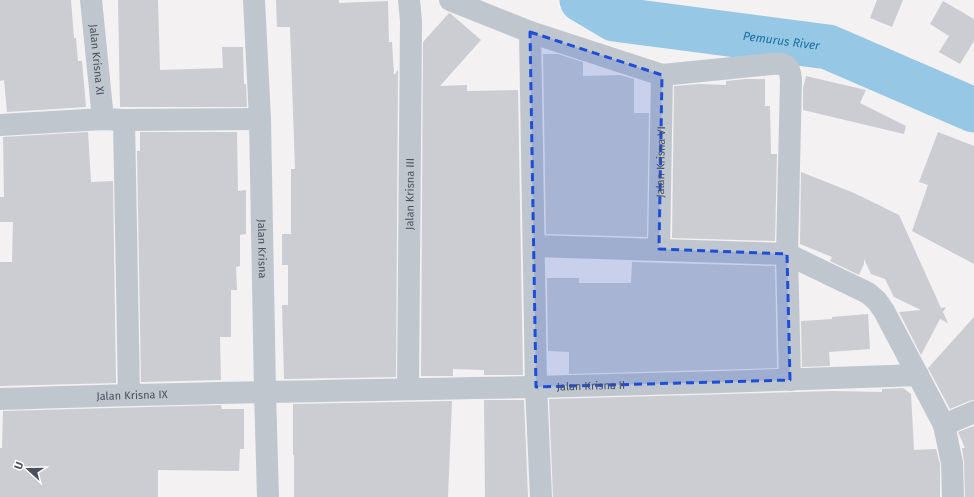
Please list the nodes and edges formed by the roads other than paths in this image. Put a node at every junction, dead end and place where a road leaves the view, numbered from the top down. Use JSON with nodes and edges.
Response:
{"nodes":[{"id":1,"x":91,"y":0,"type":"edge"},
{"id":2,"x":254,"y":0,"type":"edge"},
{"id":3,"x":409,"y":0,"type":"edge"},
{"id":4,"x":450,"y":0,"type":"edge"},
{"id":5,"x":530,"y":32,"type":"junction"},
{"id":6,"x":662,"y":75,"type":"junction"},
{"id":7,"x":103,"y":119,"type":"junction"},
{"id":8,"x":260,"y":119,"type":"junction"},
{"id":9,"x":124,"y":120,"type":"junction"},
{"id":10,"x":0,"y":125,"type":"edge"},
{"id":11,"x":534,"y":246,"type":"junction"},
{"id":12,"x":659,"y":249,"type":"junction"},
{"id":13,"x":787,"y":254,"type":"junction"},
{"id":14,"x":918,"y":374,"type":"junction"},
{"id":15,"x":790,"y":380,"type":"junction"},
{"id":16,"x":536,"y":387,"type":"junction"},
{"id":17,"x":408,"y":389,"type":"junction"},
{"id":18,"x":264,"y":392,"type":"junction"},
{"id":19,"x":129,"y":395,"type":"junction"},
{"id":20,"x":0,"y":399,"type":"edge"},
{"id":21,"x":974,"y":412,"type":"edge"},
{"id":22,"x":944,"y":425,"type":"junction"},
{"id":23,"x":268,"y":497,"type":"edge"},
{"id":24,"x":541,"y":497,"type":"edge"},
{"id":25,"x":953,"y":497,"type":"edge"}],
"edges":[{"from":1,"to":7,"type":"street","name":"Jalan Krisna XI"},
{"from":2,"to":8,"type":"street","name":"Jalan Krisna"},
{"from":3,"to":17,"type":"street","name":"Jalan Krisna III"},
{"from":4,"to":5,"type":"street"},
{"from":5,"to":6,"type":"street"},
{"from":5,"to":11,"type":"street"},
{"from":6,"to":12,"type":"street","name":"Jalan Krisna VI"},
{"from":6,"to":13,"type":"street"},
{"from":7,"to":9,"type":"street"},
{"from":7,"to":10,"type":"street"},
{"from":8,"to":9,"type":"street"},
{"from":8,"to":18,"type":"street","name":"Jalan Krisna"},
{"from":9,"to":19,"type":"street"},
{"from":11,"to":12,"type":"street"},
{"from":11,"to":16,"type":"street"},
{"from":12,"to":13,"type":"street"},
{"from":13,"to":14,"type":"street"},
{"from":13,"to":15,"type":"street"},
{"from":14,"to":15,"type":"street","name":"Jalan Krisna II"},
{"from":14,"to":22,"type":"street"},
{"from":15,"to":16,"type":"street","name":"Jalan Krisna II"},
{"from":16,"to":17,"type":"street","name":"Jalan Krisna II"},
{"from":16,"to":24,"type":"street"},
{"from":17,"to":18,"type":"street","name":"Jalan Krisna II"},
{"from":18,"to":19,"type":"street","name":"Jalan Krisna IX"},
{"from":18,"to":23,"type":"street","name":"Jalan Krisna"},
{"from":19,"to":20,"type":"street","name":"Jalan Krisna IX"},
{"from":21,"to":22,"type":"street"},
{"from":22,"to":25,"type":"street"}]}
